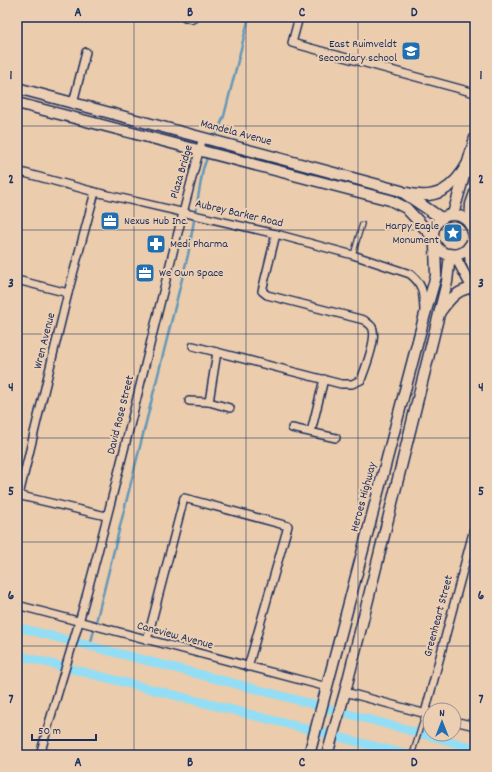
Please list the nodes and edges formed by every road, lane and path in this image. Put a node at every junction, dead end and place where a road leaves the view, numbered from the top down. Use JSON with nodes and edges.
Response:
{"nodes":[{"id":1,"x":299,"y":17,"type":"edge"},
{"id":2,"x":86,"y":52,"type":"dead end"},
{"id":3,"x":17,"y":88,"type":"edge"},
{"id":4,"x":475,"y":93,"type":"edge"},
{"id":5,"x":17,"y":103,"type":"edge"},
{"id":6,"x":73,"y":103,"type":"junction"},
{"id":7,"x":204,"y":137,"type":"junction"},
{"id":8,"x":475,"y":138,"type":"edge"},
{"id":9,"x":200,"y":151,"type":"junction"},
{"id":10,"x":468,"y":163,"type":"junction"},
{"id":11,"x":17,"y":171,"type":"edge"},
{"id":12,"x":401,"y":191,"type":"junction"},
{"id":13,"x":95,"y":192,"type":"junction"},
{"id":14,"x":475,"y":193,"type":"edge"},
{"id":15,"x":182,"y":213,"type":"junction"},
{"id":16,"x":453,"y":214,"type":"junction"},
{"id":17,"x":441,"y":218,"type":"junction"},
{"id":18,"x":362,"y":224,"type":"dead end"},
{"id":19,"x":470,"y":225,"type":"junction"},
{"id":20,"x":276,"y":234,"type":"junction"},
{"id":21,"x":434,"y":240,"type":"junction"},
{"id":22,"x":469,"y":246,"type":"junction"},
{"id":23,"x":452,"y":254,"type":"junction"},
{"id":24,"x":353,"y":255,"type":"junction"},
{"id":25,"x":475,"y":272,"type":"edge"},
{"id":26,"x":17,"y":280,"type":"edge"},
{"id":27,"x":474,"y":288,"type":"edge"},
{"id":28,"x":68,"y":293,"type":"junction"},
{"id":29,"x":425,"y":314,"type":"junction"},
{"id":30,"x":439,"y":314,"type":"junction"},
{"id":31,"x":193,"y":346,"type":"dead end"},
{"id":32,"x":217,"y":352,"type":"junction"},
{"id":33,"x":324,"y":379,"type":"junction"},
{"id":34,"x":189,"y":401,"type":"dead end"},
{"id":35,"x":209,"y":402,"type":"junction"},
{"id":36,"x":230,"y":408,"type":"dead end"},
{"id":37,"x":292,"y":428,"type":"dead end"},
{"id":38,"x":311,"y":432,"type":"junction"},
{"id":39,"x":336,"y":438,"type":"dead end"},
{"id":40,"x":18,"y":495,"type":"edge"},
{"id":41,"x":106,"y":516,"type":"junction"},
{"id":42,"x":475,"y":525,"type":"edge"},
{"id":43,"x":17,"y":605,"type":"edge"},
{"id":44,"x":78,"y":623,"type":"junction"},
{"id":45,"x":147,"y":640,"type":"junction"},
{"id":46,"x":248,"y":667,"type":"junction"},
{"id":47,"x":326,"y":692,"type":"junction"},
{"id":48,"x":345,"y":692,"type":"junction"},
{"id":49,"x":431,"y":702,"type":"edge"},
{"id":50,"x":422,"y":712,"type":"edge"},
{"id":51,"x":462,"y":723,"type":"edge"},
{"id":52,"x":422,"y":724,"type":"edge"},
{"id":53,"x":475,"y":726,"type":"edge"},
{"id":54,"x":310,"y":752,"type":"edge"},
{"id":55,"x":328,"y":754,"type":"edge"},
{"id":56,"x":40,"y":755,"type":"edge"},
{"id":57,"x":412,"y":755,"type":"edge"}],
"edges":[{"from":1,"to":4,"type":"street"},
{"from":2,"to":6,"type":"street"},
{"from":3,"to":6,"type":"main road","name":"Mandela Avenue"},
{"from":5,"to":9,"type":"main road"},
{"from":6,"to":7,"type":"main road","name":"Mandela Avenue"},
{"from":7,"to":9,"type":"street","name":"Plaza Bridge"},
{"from":7,"to":12,"type":"main road","name":"Mandela Avenue"},
{"from":8,"to":10,"type":"main road"},
{"from":9,"to":15,"type":"street","name":"Plaza Bridge"},
{"from":9,"to":21,"type":"main road"},
{"from":10,"to":12,"type":"main road"},
{"from":10,"to":16,"type":"main road"},
{"from":11,"to":13,"type":"street","name":"Aubrey Barker Road"},
{"from":12,"to":17,"type":"main road","name":"Mandela Avenue"},
{"from":13,"to":15,"type":"street","name":"Aubrey Barker Road"},
{"from":13,"to":28,"type":"street","name":"Wren Avenue"},
{"from":14,"to":19,"type":"main road"},
{"from":15,"to":20,"type":"street","name":"Aubrey Barker Road"},
{"from":15,"to":41,"type":"street","name":"David Rose Street"},
{"from":16,"to":17,"type":"main road"},
{"from":16,"to":19,"type":"main road"},
{"from":17,"to":21,"type":"main road"},
{"from":18,"to":24,"type":"lane"},
{"from":19,"to":22,"type":"main road"},
{"from":20,"to":24,"type":"street","name":"Aubrey Barker Road"},
{"from":20,"to":33,"type":"street"},
{"from":21,"to":23,"type":"main road"},
{"from":21,"to":29,"type":"main road","name":"Heroes Highway"},
{"from":22,"to":23,"type":"main road"},
{"from":22,"to":25,"type":"street"},
{"from":23,"to":27,"type":"street"},
{"from":23,"to":30,"type":"main road"},
{"from":24,"to":29,"type":"street","name":"Aubrey Barker Road"},
{"from":26,"to":28,"type":"street"},
{"from":27,"to":30,"type":"street"},
{"from":28,"to":40,"type":"street","name":"Wren Avenue"},
{"from":29,"to":47,"type":"main road","name":"Heroes Highway"},
{"from":30,"to":48,"type":"main road"},
{"from":31,"to":32,"type":"street"},
{"from":32,"to":33,"type":"street"},
{"from":32,"to":35,"type":"street"},
{"from":33,"to":38,"type":"street"},
{"from":34,"to":35,"type":"street"},
{"from":35,"to":36,"type":"street"},
{"from":37,"to":38,"type":"street"},
{"from":38,"to":39,"type":"street"},
{"from":40,"to":41,"type":"street"},
{"from":41,"to":44,"type":"street","name":"David Rose Street"},
{"from":42,"to":49,"type":"street","name":"Greenheart Street"},
{"from":43,"to":44,"type":"street","name":"Caneview Avenue"},
{"from":44,"to":45,"type":"street","name":"Caneview Avenue"},
{"from":44,"to":56,"type":"street","name":"David Rose Street"},
{"from":45,"to":46,"type":"street","name":"Caneview Avenue"},
{"from":45,"to":46,"type":"street"},
{"from":46,"to":47,"type":"street","name":"Caneview Avenue"},
{"from":47,"to":54,"type":"main road","name":"Heroes Highway"},
{"from":48,"to":50,"type":"street"},
{"from":48,"to":55,"type":"main road"},
{"from":51,"to":53,"type":"street"},
{"from":52,"to":57,"type":"lane"}]}
